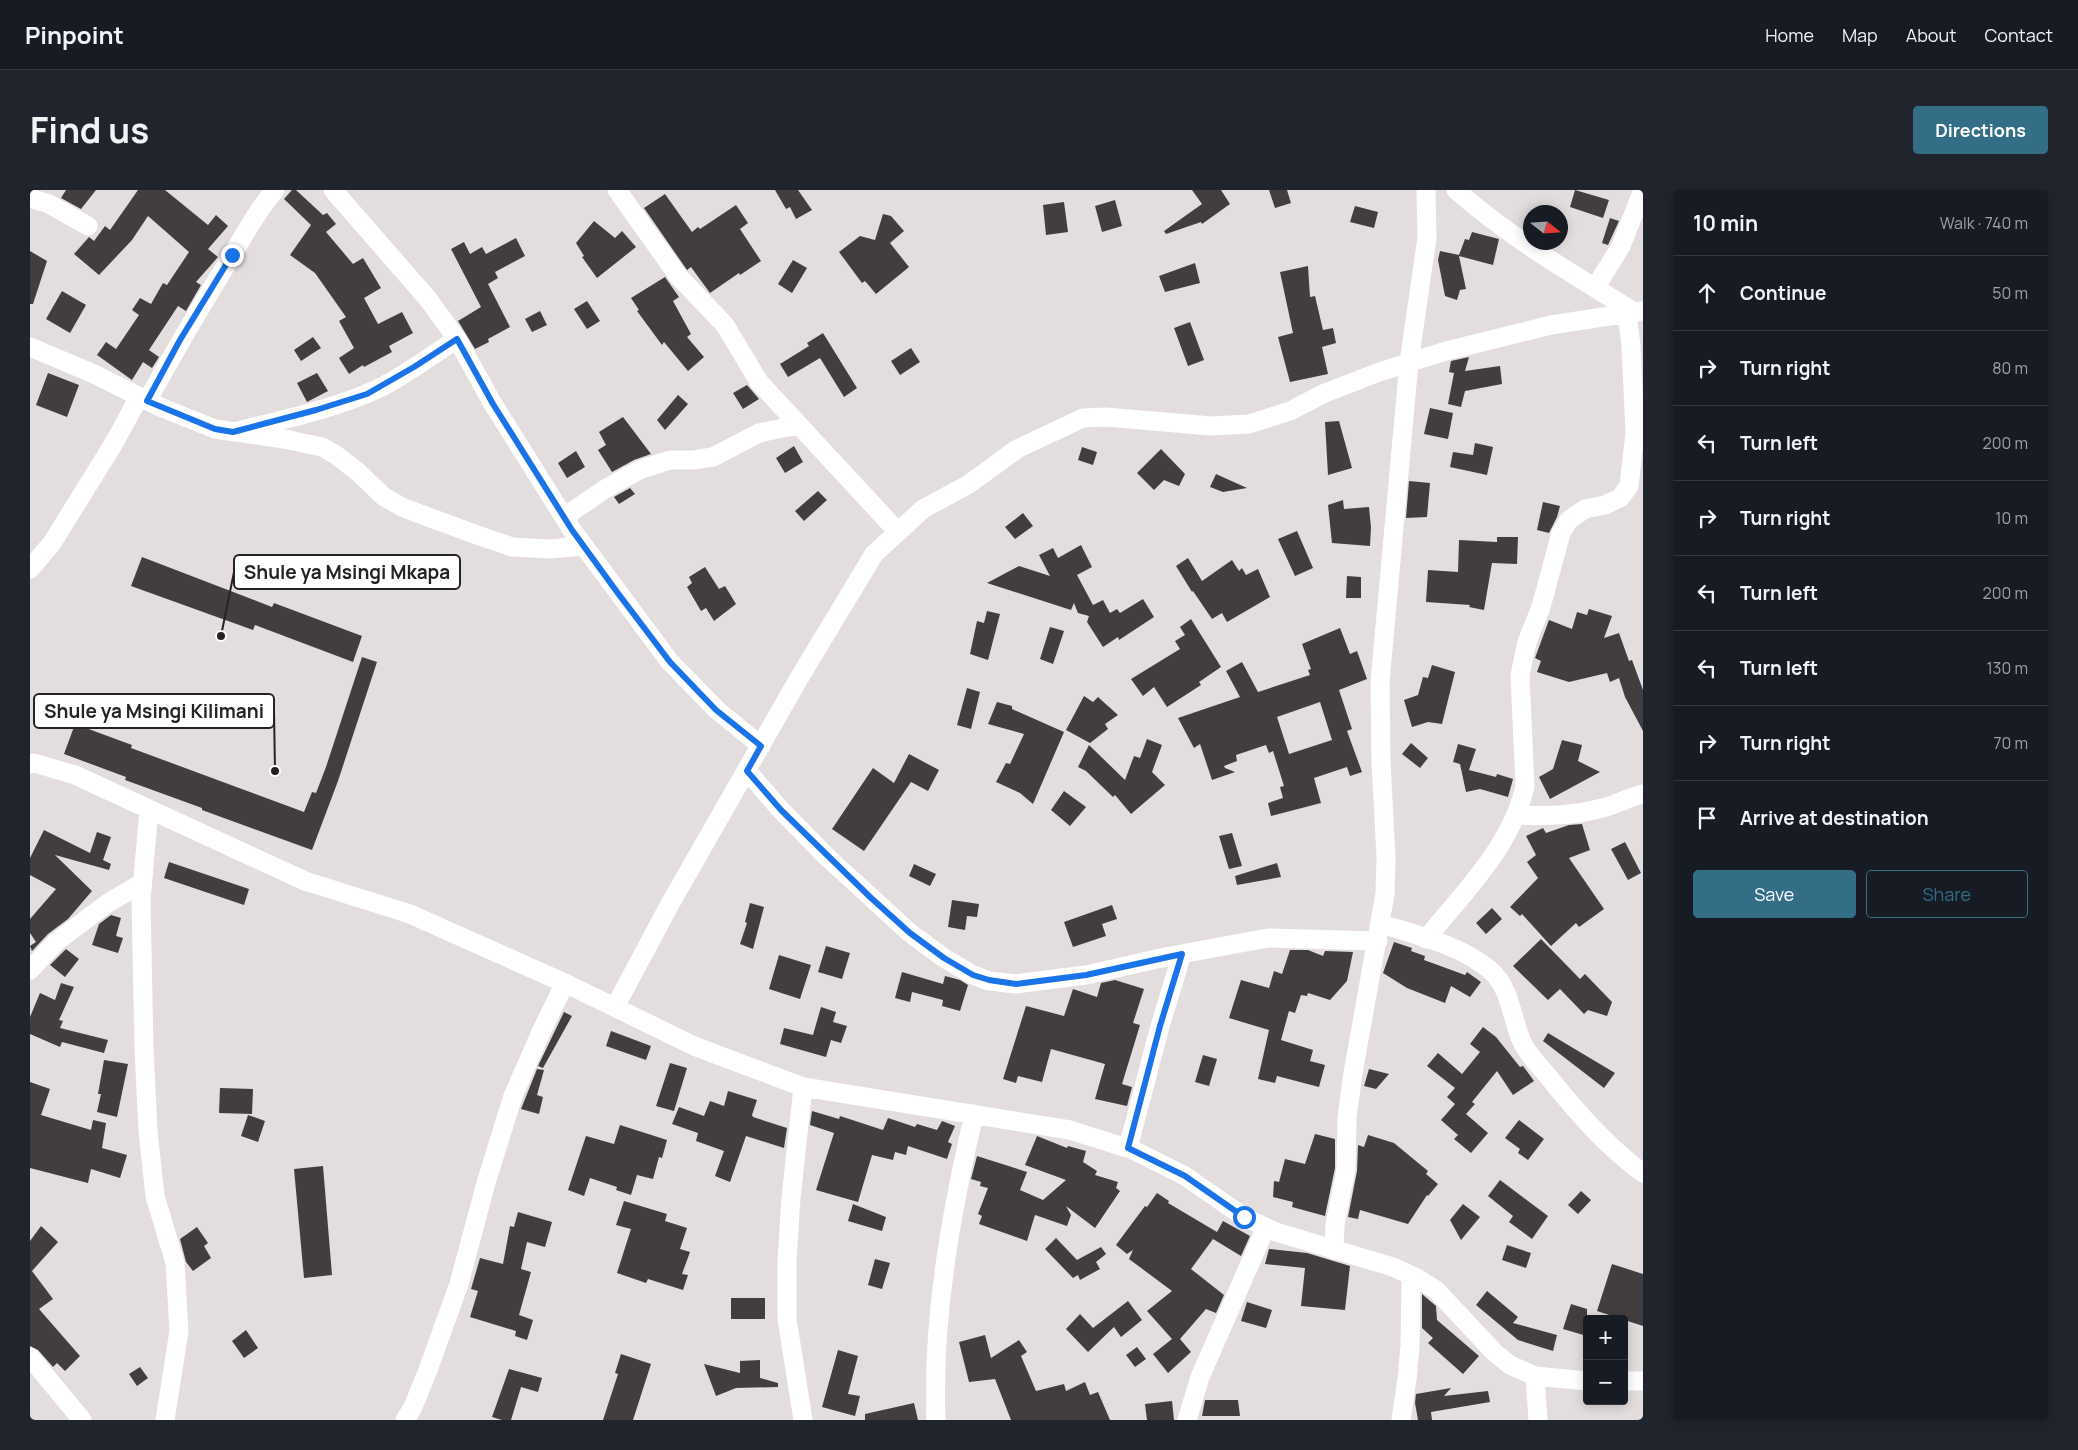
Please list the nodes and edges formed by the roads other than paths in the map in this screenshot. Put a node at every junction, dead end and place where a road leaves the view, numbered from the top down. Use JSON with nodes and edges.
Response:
{"nodes":[{"id":1,"x":275,"y":190,"type":"edge"},
{"id":2,"x":333,"y":190,"type":"edge"},
{"id":3,"x":617,"y":190,"type":"edge"},
{"id":4,"x":1426,"y":190,"type":"edge"},
{"id":5,"x":1643,"y":190,"type":"edge"},
{"id":6,"x":1458,"y":191,"type":"edge"},
{"id":7,"x":30,"y":198,"type":"edge"},
{"id":8,"x":88,"y":226,"type":"dead end"},
{"id":9,"x":1595,"y":288,"type":"junction"},
{"id":10,"x":1635,"y":312,"type":"edge"},
{"id":11,"x":457,"y":339,"type":"junction"},
{"id":12,"x":30,"y":347,"type":"edge"},
{"id":13,"x":1409,"y":362,"type":"junction"},
{"id":14,"x":143,"y":399,"type":"junction"},
{"id":15,"x":797,"y":425,"type":"junction"},
{"id":16,"x":233,"y":432,"type":"junction"},
{"id":17,"x":564,"y":517,"type":"junction"},
{"id":18,"x":898,"y":532,"type":"junction"},
{"id":19,"x":584,"y":546,"type":"junction"},
{"id":20,"x":30,"y":569,"type":"edge"},
{"id":21,"x":761,"y":746,"type":"junction"},
{"id":22,"x":30,"y":764,"type":"edge"},
{"id":23,"x":747,"y":771,"type":"junction"},
{"id":24,"x":1643,"y":794,"type":"edge"},
{"id":25,"x":149,"y":809,"type":"junction"},
{"id":26,"x":1516,"y":815,"type":"junction"},
{"id":27,"x":142,"y":883,"type":"junction"},
{"id":28,"x":1379,"y":933,"type":"junction"},
{"id":29,"x":1426,"y":939,"type":"junction"},
{"id":30,"x":1182,"y":954,"type":"junction"},
{"id":31,"x":30,"y":970,"type":"edge"},
{"id":32,"x":565,"y":983,"type":"junction"},
{"id":33,"x":615,"y":1007,"type":"junction"},
{"id":34,"x":803,"y":1087,"type":"junction"},
{"id":35,"x":974,"y":1114,"type":"junction"},
{"id":36,"x":1128,"y":1148,"type":"junction"},
{"id":37,"x":1643,"y":1173,"type":"edge"},
{"id":38,"x":1266,"y":1227,"type":"junction"},
{"id":39,"x":1334,"y":1250,"type":"junction"},
{"id":40,"x":1410,"y":1275,"type":"junction"},
{"id":41,"x":30,"y":1357,"type":"edge"},
{"id":42,"x":1535,"y":1376,"type":"junction"},
{"id":43,"x":1583,"y":1381,"type":"edge"},
{"id":44,"x":1628,"y":1381,"type":"edge"},
{"id":45,"x":1643,"y":1381,"type":"edge"},
{"id":46,"x":82,"y":1420,"type":"edge"},
{"id":47,"x":165,"y":1420,"type":"edge"},
{"id":48,"x":405,"y":1420,"type":"edge"},
{"id":49,"x":803,"y":1420,"type":"edge"},
{"id":50,"x":936,"y":1420,"type":"edge"},
{"id":51,"x":1187,"y":1420,"type":"edge"},
{"id":52,"x":1401,"y":1420,"type":"edge"},
{"id":53,"x":1538,"y":1420,"type":"edge"}],
"edges":[{"from":1,"to":14,"type":"street"},
{"from":2,"to":11,"type":"street"},
{"from":3,"to":15,"type":"street"},
{"from":4,"to":13,"type":"street"},
{"from":5,"to":9,"type":"street"},
{"from":6,"to":9,"type":"street"},
{"from":7,"to":8,"type":"street"},
{"from":9,"to":10,"type":"street"},
{"from":10,"to":13,"type":"street"},
{"from":10,"to":26,"type":"street"},
{"from":11,"to":16,"type":"street"},
{"from":11,"to":17,"type":"street"},
{"from":12,"to":14,"type":"street"},
{"from":13,"to":18,"type":"street"},
{"from":13,"to":28,"type":"street"},
{"from":14,"to":16,"type":"street"},
{"from":14,"to":20,"type":"street"},
{"from":15,"to":17,"type":"street"},
{"from":15,"to":18,"type":"street"},
{"from":16,"to":19,"type":"street"},
{"from":17,"to":19,"type":"street"},
{"from":18,"to":21,"type":"street"},
{"from":19,"to":21,"type":"street"},
{"from":21,"to":23,"type":"street"},
{"from":22,"to":25,"type":"street"},
{"from":23,"to":30,"type":"street"},
{"from":23,"to":33,"type":"street"},
{"from":24,"to":26,"type":"street"},
{"from":25,"to":27,"type":"street"},
{"from":25,"to":32,"type":"street"},
{"from":26,"to":29,"type":"street"},
{"from":27,"to":31,"type":"street"},
{"from":27,"to":47,"type":"street"},
{"from":28,"to":29,"type":"street"},
{"from":28,"to":30,"type":"street"},
{"from":28,"to":39,"type":"street"},
{"from":29,"to":37,"type":"street"},
{"from":30,"to":36,"type":"street"},
{"from":32,"to":33,"type":"street"},
{"from":32,"to":48,"type":"street"},
{"from":33,"to":34,"type":"street"},
{"from":34,"to":35,"type":"street"},
{"from":34,"to":49,"type":"street"},
{"from":35,"to":36,"type":"street"},
{"from":35,"to":50,"type":"street"},
{"from":36,"to":38,"type":"street"},
{"from":38,"to":39,"type":"street"},
{"from":38,"to":51,"type":"street"},
{"from":39,"to":40,"type":"street"},
{"from":40,"to":42,"type":"street"},
{"from":40,"to":52,"type":"street"},
{"from":41,"to":46,"type":"street"},
{"from":42,"to":43,"type":"street"},
{"from":42,"to":53,"type":"street"},
{"from":44,"to":45,"type":"street"}]}
